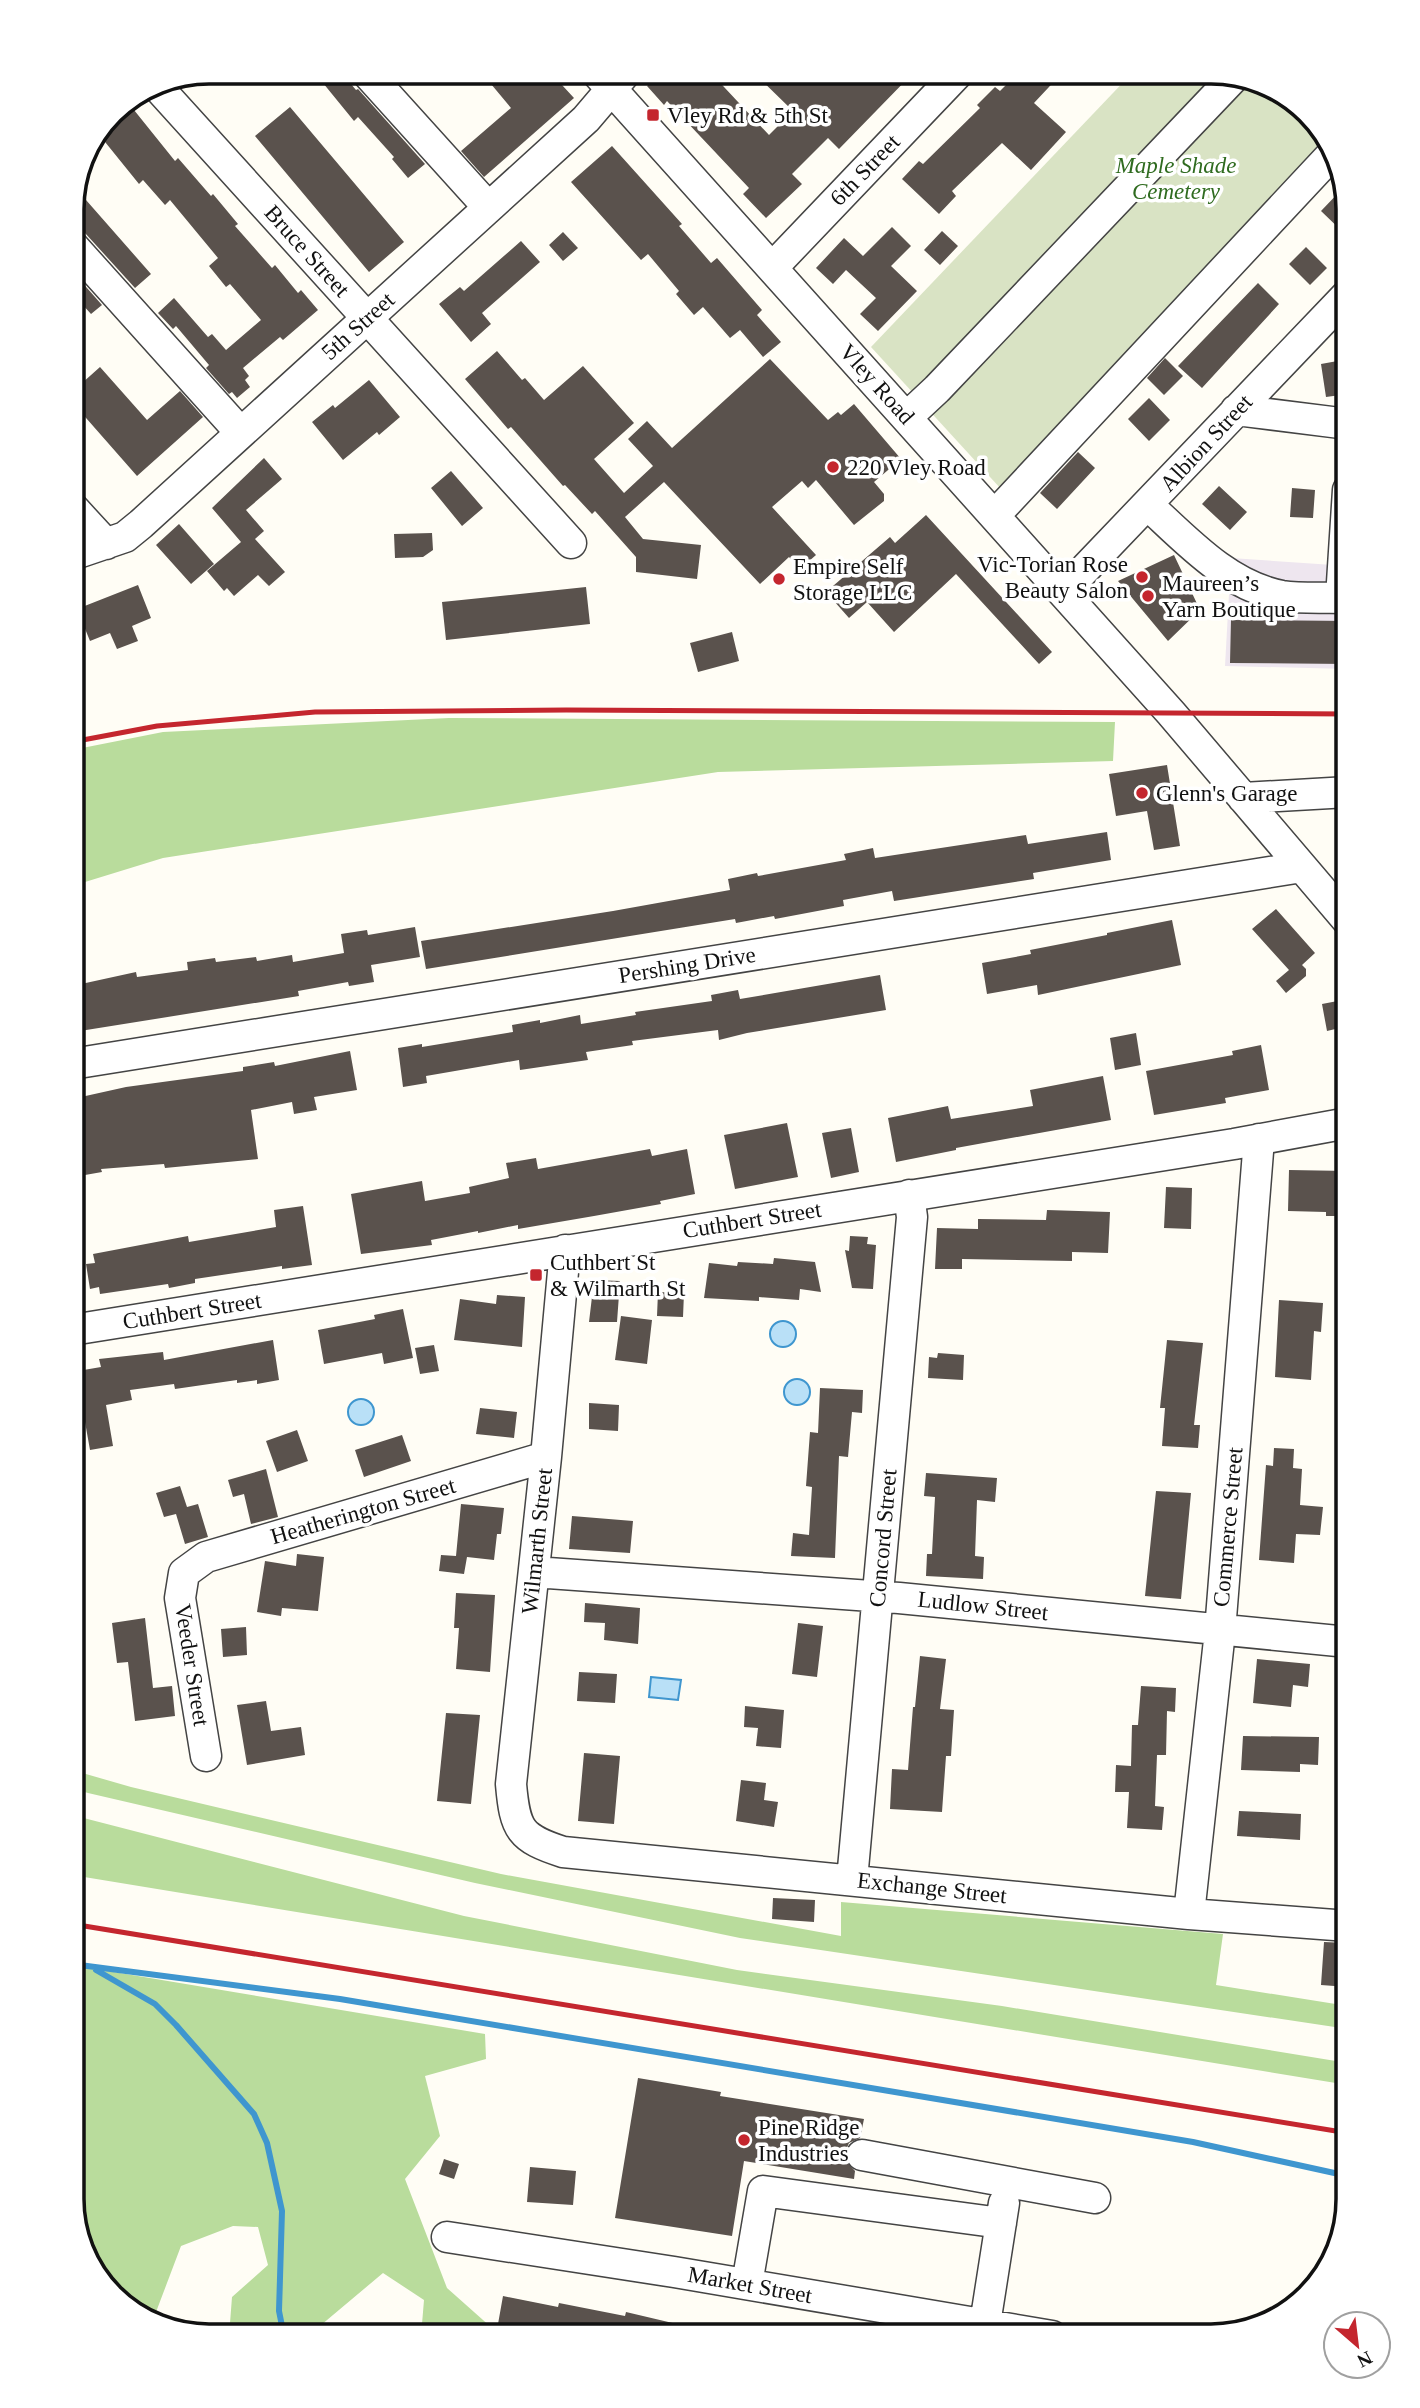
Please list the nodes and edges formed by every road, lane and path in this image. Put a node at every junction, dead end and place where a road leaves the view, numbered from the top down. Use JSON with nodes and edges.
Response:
{"nodes":[{"id":1,"x":377,"y":84,"type":"edge"},
{"id":2,"x":607,"y":84,"type":"edge"},
{"id":3,"x":617,"y":84,"type":"edge"},
{"id":4,"x":948,"y":84,"type":"edge"},
{"id":5,"x":1226,"y":85,"type":"edge"},
{"id":6,"x":163,"y":93,"type":"edge"},
{"id":7,"x":1326,"y":161,"type":"edge"},
{"id":8,"x":488,"y":207,"type":"junction"},
{"id":9,"x":84,"y":258,"type":"edge"},
{"id":10,"x":772,"y":268,"type":"junction"},
{"id":11,"x":1336,"y":307,"type":"edge"},
{"id":12,"x":367,"y":318,"type":"junction"},
{"id":13,"x":1236,"y":410,"type":"junction"},
{"id":14,"x":907,"y":417,"type":"junction"},
{"id":15,"x":1336,"y":422,"type":"edge"},
{"id":16,"x":240,"y":432,"type":"junction"},
{"id":17,"x":1148,"y":505,"type":"junction"},
{"id":18,"x":995,"y":514,"type":"junction"},
{"id":19,"x":84,"y":520,"type":"edge"},
{"id":20,"x":571,"y":543,"type":"dead end"},
{"id":21,"x":106,"y":544,"type":"junction"},
{"id":22,"x":84,"y":551,"type":"edge"},
{"id":23,"x":1063,"y":592,"type":"junction"},
{"id":24,"x":1336,"y":598,"type":"edge"},
{"id":25,"x":1336,"y":793,"type":"edge"},
{"id":26,"x":1242,"y":798,"type":"junction"},
{"id":27,"x":1302,"y":867,"type":"junction"},
{"id":28,"x":1336,"y":907,"type":"edge"},
{"id":29,"x":84,"y":1062,"type":"edge"},
{"id":30,"x":1336,"y":1125,"type":"edge"},
{"id":31,"x":1259,"y":1139,"type":"junction"},
{"id":32,"x":909,"y":1195,"type":"junction"},
{"id":33,"x":565,"y":1250,"type":"junction"},
{"id":34,"x":84,"y":1328,"type":"edge"},
{"id":35,"x":546,"y":1457,"type":"junction"},
{"id":36,"x":534,"y":1572,"type":"junction"},
{"id":37,"x":184,"y":1573,"type":"joint"},
{"id":38,"x":877,"y":1596,"type":"junction"},
{"id":39,"x":1220,"y":1631,"type":"junction"},
{"id":40,"x":1336,"y":1641,"type":"edge"},
{"id":41,"x":206,"y":1756,"type":"dead end"},
{"id":42,"x":521,"y":1830,"type":"joint"},
{"id":43,"x":852,"y":1880,"type":"junction"},
{"id":44,"x":1189,"y":1914,"type":"junction"},
{"id":45,"x":1336,"y":1925,"type":"edge"},
{"id":46,"x":862,"y":2155,"type":"dead end"},
{"id":47,"x":1007,"y":2182,"type":"junction"},
{"id":48,"x":1095,"y":2198,"type":"dead end"},
{"id":49,"x":1001,"y":2223,"type":"junction"},
{"id":50,"x":447,"y":2237,"type":"dead end"},
{"id":51,"x":747,"y":2284,"type":"junction"},
{"id":52,"x":985,"y":2324,"type":"joint"}],
"edges":[{"from":1,"to":8,"type":"street"},
{"from":2,"to":8,"type":"street","name":"5th Street"},
{"from":3,"to":10,"type":"street","name":"Vley Road"},
{"from":4,"to":10,"type":"street","name":"6th Street"},
{"from":5,"to":14,"type":"street"},
{"from":6,"to":12,"type":"street","name":"Bruce Street"},
{"from":7,"to":18,"type":"street"},
{"from":8,"to":12,"type":"street","name":"5th Street"},
{"from":9,"to":16,"type":"street"},
{"from":10,"to":14,"type":"street","name":"Vley Road"},
{"from":11,"to":13,"type":"street","name":"Albion Street"},
{"from":12,"to":16,"type":"street","name":"5th Street"},
{"from":12,"to":20,"type":"street","name":"Bruce Street"},
{"from":13,"to":15,"type":"street"},
{"from":13,"to":17,"type":"street","name":"Albion Street"},
{"from":14,"to":18,"type":"street","name":"Vley Road"},
{"from":16,"to":21,"type":"street","name":"5th Street"},
{"from":17,"to":23,"type":"street","name":"Albion Street"},
{"from":17,"to":24,"type":"street"},
{"from":18,"to":23,"type":"street","name":"Vley Road"},
{"from":19,"to":21,"type":"street"},
{"from":21,"to":22,"type":"street","name":"5th Street"},
{"from":23,"to":26,"type":"street","name":"Vley Road"},
{"from":25,"to":26,"type":"street"},
{"from":26,"to":27,"type":"street","name":"Vley Road"},
{"from":27,"to":28,"type":"street","name":"Vley Road"},
{"from":27,"to":29,"type":"street","name":"Pershing Drive"},
{"from":30,"to":31,"type":"street","name":"Cuthbert Street"},
{"from":31,"to":32,"type":"street","name":"Cuthbert Street"},
{"from":31,"to":39,"type":"street","name":"Commerce Street"},
{"from":32,"to":33,"type":"street","name":"Cuthbert Street"},
{"from":32,"to":38,"type":"street","name":"Concord Street"},
{"from":33,"to":34,"type":"street","name":"Cuthbert Street"},
{"from":33,"to":35,"type":"street","name":"Wilmarth Street"},
{"from":35,"to":36,"type":"street","name":"Wilmarth Street"},
{"from":35,"to":37,"type":"street","name":"Heatherington Street"},
{"from":36,"to":38,"type":"street","name":"Ludlow Street"},
{"from":36,"to":42,"type":"street","name":"Wilmarth Street"},
{"from":37,"to":41,"type":"street","name":"Veeder Street"},
{"from":38,"to":39,"type":"street","name":"Ludlow Street"},
{"from":38,"to":43,"type":"street","name":"Concord Street"},
{"from":39,"to":40,"type":"street","name":"Ludlow Street"},
{"from":39,"to":44,"type":"street","name":"Commerce Street"},
{"from":42,"to":43,"type":"street","name":"Exchange Street"},
{"from":43,"to":44,"type":"street","name":"Exchange Street"},
{"from":44,"to":45,"type":"street","name":"Exchange Street"},
{"from":46,"to":47,"type":"street"},
{"from":47,"to":48,"type":"street"},
{"from":47,"to":49,"type":"street"},
{"from":49,"to":51,"type":"street"},
{"from":49,"to":52,"type":"street"},
{"from":50,"to":51,"type":"street","name":"Market Street"},
{"from":51,"to":52,"type":"street","name":"Market Street"}]}
